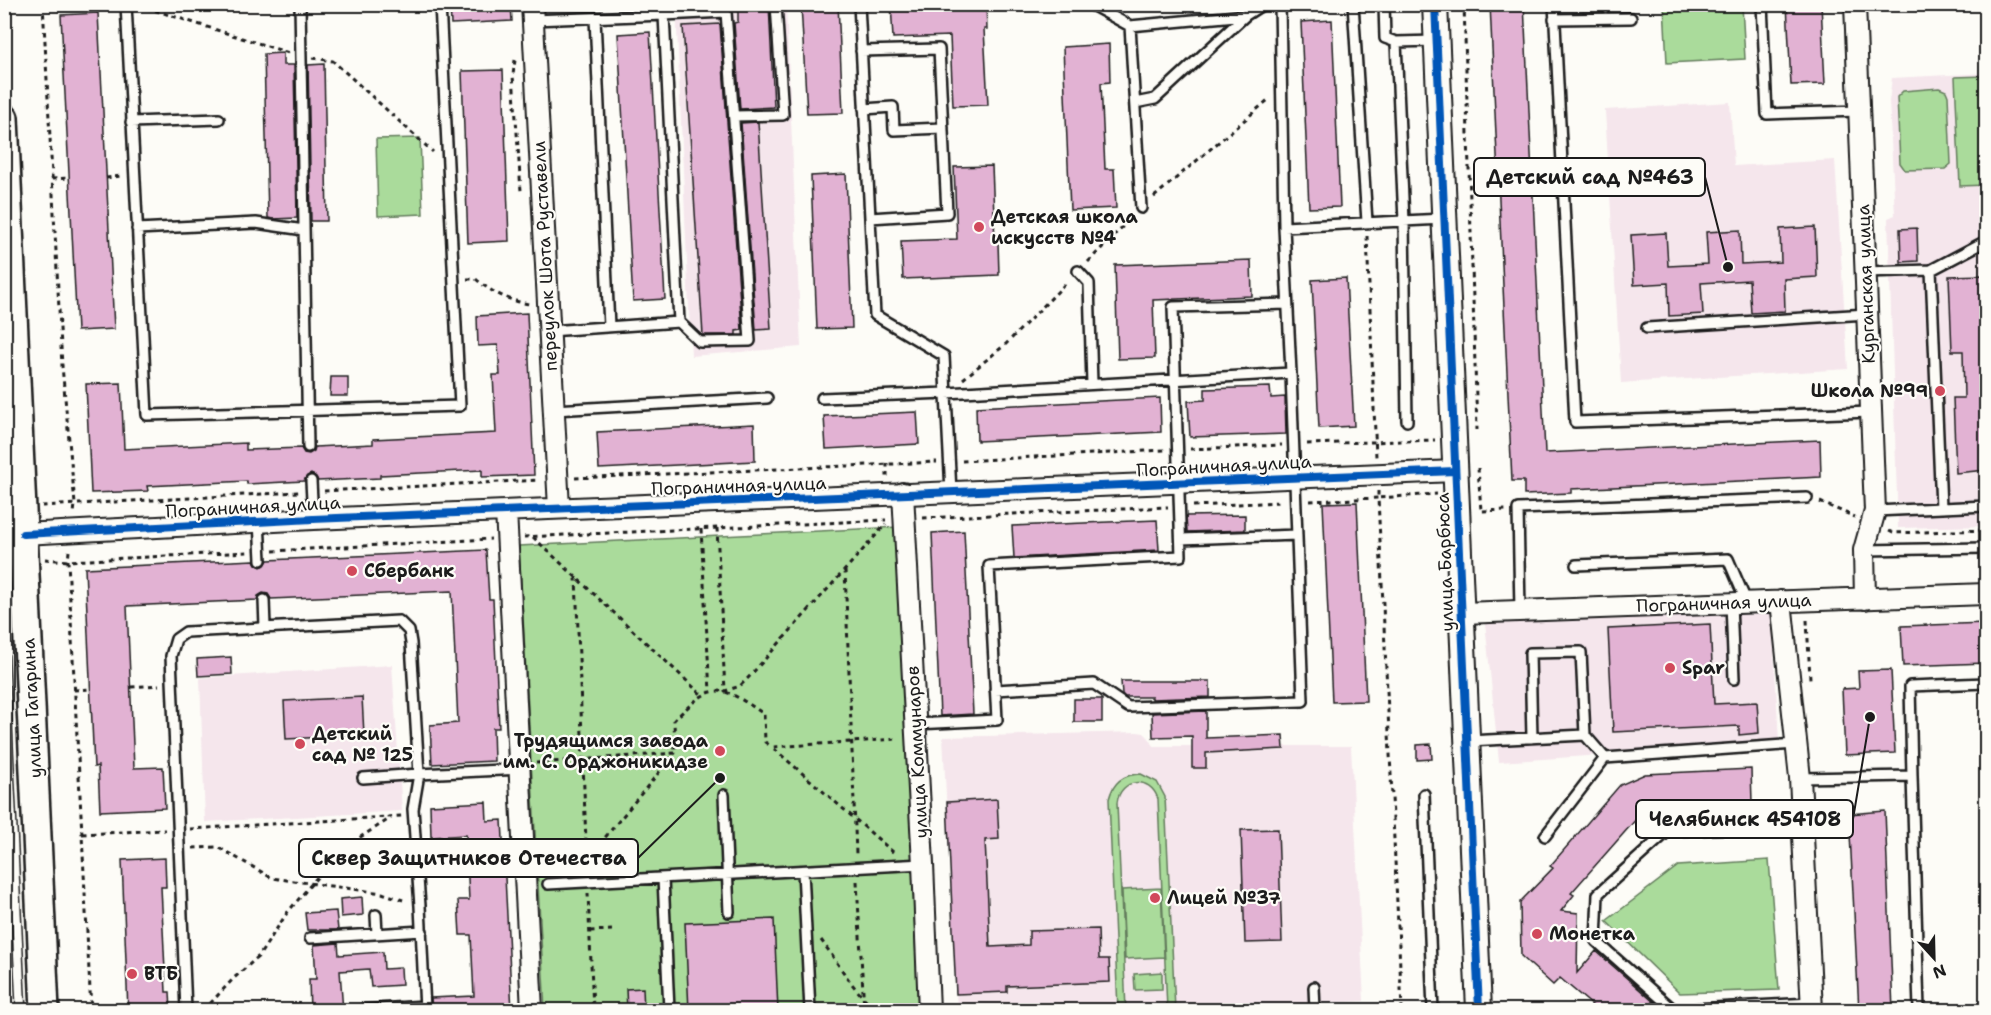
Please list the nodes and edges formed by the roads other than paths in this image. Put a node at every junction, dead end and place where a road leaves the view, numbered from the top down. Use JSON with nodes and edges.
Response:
{"nodes":[{"id":1,"x":300,"y":4,"type":"edge"},
{"id":2,"x":440,"y":4,"type":"edge"},
{"id":3,"x":776,"y":4,"type":"edge"},
{"id":4,"x":859,"y":4,"type":"edge"},
{"id":5,"x":1090,"y":4,"type":"edge"},
{"id":6,"x":1263,"y":4,"type":"edge"},
{"id":7,"x":1280,"y":4,"type":"edge"},
{"id":8,"x":1353,"y":4,"type":"edge"},
{"id":9,"x":1384,"y":4,"type":"edge"},
{"id":10,"x":1435,"y":4,"type":"edge"},
{"id":11,"x":1554,"y":4,"type":"edge"},
{"id":12,"x":1762,"y":4,"type":"edge"},
{"id":13,"x":1855,"y":4,"type":"edge"},
{"id":14,"x":126,"y":5,"type":"edge"},
{"id":15,"x":726,"y":8,"type":"edge"},
{"id":16,"x":532,"y":12,"type":"edge"},
{"id":17,"x":664,"y":15,"type":"junction"},
{"id":18,"x":1246,"y":15,"type":"junction"},
{"id":19,"x":595,"y":18,"type":"junction"},
{"id":20,"x":1631,"y":18,"type":"dead end"},
{"id":21,"x":1554,"y":19,"type":"junction"},
{"id":22,"x":1131,"y":26,"type":"junction"},
{"id":23,"x":1436,"y":41,"type":"junction"},
{"id":24,"x":1396,"y":42,"type":"junction"},
{"id":25,"x":861,"y":51,"type":"junction"},
{"id":26,"x":1135,"y":103,"type":"junction"},
{"id":27,"x":864,"y":109,"type":"junction"},
{"id":28,"x":1859,"y":111,"type":"junction"},
{"id":29,"x":734,"y":116,"type":"junction"},
{"id":30,"x":4,"y":118,"type":"edge"},
{"id":31,"x":219,"y":119,"type":"dead end"},
{"id":32,"x":131,"y":122,"type":"junction"},
{"id":33,"x":943,"y":128,"type":"junction"},
{"id":34,"x":1141,"y":208,"type":"road end"},
{"id":35,"x":870,"y":218,"type":"junction"},
{"id":36,"x":1444,"y":219,"type":"junction"},
{"id":37,"x":1404,"y":221,"type":"junction"},
{"id":38,"x":1367,"y":222,"type":"junction"},
{"id":39,"x":1284,"y":227,"type":"junction"},
{"id":40,"x":137,"y":229,"type":"junction"},
{"id":41,"x":304,"y":230,"type":"junction"},
{"id":42,"x":1986,"y":241,"type":"edge"},
{"id":43,"x":1931,"y":270,"type":"junction"},
{"id":44,"x":1078,"y":271,"type":"road end"},
{"id":45,"x":1865,"y":272,"type":"junction"},
{"id":46,"x":1287,"y":304,"type":"junction"},
{"id":47,"x":1867,"y":314,"type":"junction"},
{"id":48,"x":678,"y":322,"type":"junction"},
{"id":49,"x":609,"y":327,"type":"junction"},
{"id":50,"x":1647,"y":328,"type":"dead end"},
{"id":51,"x":549,"y":331,"type":"junction"},
{"id":52,"x":1291,"y":373,"type":"junction"},
{"id":53,"x":1174,"y":380,"type":"junction"},
{"id":54,"x":1092,"y":384,"type":"junction"},
{"id":55,"x":945,"y":393,"type":"junction"},
{"id":56,"x":767,"y":398,"type":"dead end"},
{"id":57,"x":822,"y":398,"type":"dead end"},
{"id":58,"x":554,"y":410,"type":"junction"},
{"id":59,"x":307,"y":412,"type":"junction"},
{"id":60,"x":1871,"y":412,"type":"junction"},
{"id":61,"x":1407,"y":421,"type":"dead end"},
{"id":62,"x":308,"y":447,"type":"dead end"},
{"id":63,"x":1295,"y":477,"type":"junction"},
{"id":64,"x":311,"y":481,"type":"dead end"},
{"id":65,"x":1456,"y":482,"type":"junction"},
{"id":66,"x":1180,"y":483,"type":"junction"},
{"id":67,"x":951,"y":492,"type":"junction"},
{"id":68,"x":903,"y":494,"type":"junction"},
{"id":69,"x":1807,"y":498,"type":"dead end"},
{"id":70,"x":1986,"y":506,"type":"edge"},
{"id":71,"x":559,"y":508,"type":"junction"},
{"id":72,"x":1941,"y":508,"type":"junction"},
{"id":73,"x":506,"y":511,"type":"junction"},
{"id":74,"x":1875,"y":511,"type":"junction"},
{"id":75,"x":313,"y":519,"type":"junction"},
{"id":76,"x":259,"y":522,"type":"junction"},
{"id":77,"x":19,"y":534,"type":"edge"},
{"id":78,"x":1297,"y":535,"type":"junction"},
{"id":79,"x":1181,"y":539,"type":"junction"},
{"id":80,"x":1986,"y":548,"type":"edge"},
{"id":81,"x":1864,"y":550,"type":"junction"},
{"id":82,"x":261,"y":556,"type":"road end"},
{"id":83,"x":1576,"y":564,"type":"dead end"},
{"id":84,"x":1986,"y":594,"type":"edge"},
{"id":85,"x":1865,"y":599,"type":"junction"},
{"id":86,"x":264,"y":600,"type":"dead end"},
{"id":87,"x":1781,"y":601,"type":"junction"},
{"id":88,"x":1739,"y":603,"type":"junction"},
{"id":89,"x":1520,"y":610,"type":"junction"},
{"id":90,"x":1462,"y":613,"type":"junction"},
{"id":91,"x":265,"y":627,"type":"junction"},
{"id":92,"x":1734,"y":679,"type":"dead end"},
{"id":93,"x":1986,"y":683,"type":"edge"},
{"id":94,"x":995,"y":690,"type":"junction"},
{"id":95,"x":911,"y":731,"type":"junction"},
{"id":96,"x":1586,"y":735,"type":"junction"},
{"id":97,"x":1532,"y":738,"type":"junction"},
{"id":98,"x":1467,"y":741,"type":"junction"},
{"id":99,"x":1796,"y":744,"type":"junction"},
{"id":100,"x":1605,"y":758,"type":"junction"},
{"id":101,"x":528,"y":766,"type":"junction"},
{"id":102,"x":418,"y":774,"type":"junction"},
{"id":103,"x":1912,"y":776,"type":"junction"},
{"id":104,"x":363,"y":778,"type":"dead end"},
{"id":105,"x":1800,"y":778,"type":"junction"},
{"id":106,"x":1424,"y":794,"type":"dead end"},
{"id":107,"x":724,"y":795,"type":"dead end"},
{"id":108,"x":1802,"y":825,"type":"junction"},
{"id":109,"x":1545,"y":836,"type":"dead end"},
{"id":110,"x":923,"y":864,"type":"junction"},
{"id":111,"x":803,"y":871,"type":"junction"},
{"id":112,"x":727,"y":874,"type":"junction"},
{"id":113,"x":663,"y":878,"type":"junction"},
{"id":114,"x":548,"y":884,"type":"dead end"},
{"id":115,"x":729,"y":912,"type":"dead end"},
{"id":116,"x":376,"y":915,"type":"dead end"},
{"id":117,"x":422,"y":931,"type":"junction"},
{"id":118,"x":377,"y":934,"type":"junction"},
{"id":119,"x":310,"y":938,"type":"dead end"},
{"id":120,"x":1314,"y":987,"type":"dead end"},
{"id":121,"x":1812,"y":1007,"type":"edge"},
{"id":122,"x":425,"y":1008,"type":"edge"},
{"id":123,"x":362,"y":1010,"type":"edge"},
{"id":124,"x":45,"y":1011,"type":"edge"},
{"id":125,"x":186,"y":1011,"type":"edge"},
{"id":126,"x":532,"y":1011,"type":"edge"},
{"id":127,"x":669,"y":1011,"type":"edge"},
{"id":128,"x":810,"y":1011,"type":"edge"},
{"id":129,"x":929,"y":1011,"type":"edge"},
{"id":130,"x":1315,"y":1011,"type":"edge"},
{"id":131,"x":1433,"y":1011,"type":"edge"},
{"id":132,"x":1479,"y":1011,"type":"edge"},
{"id":133,"x":1919,"y":1011,"type":"edge"}],
"edges":[{"from":1,"to":41,"type":"lane"},
{"from":2,"to":59,"type":"lane"},
{"from":3,"to":29,"type":"lane"},
{"from":4,"to":25,"type":"lane"},
{"from":5,"to":22,"type":"lane"},
{"from":6,"to":18,"type":"lane"},
{"from":7,"to":39,"type":"lane"},
{"from":8,"to":38,"type":"lane"},
{"from":9,"to":24,"type":"lane"},
{"from":10,"to":23,"type":"street","name":"улица Барбюса"},
{"from":11,"to":21,"type":"lane"},
{"from":12,"to":28,"type":"lane"},
{"from":13,"to":28,"type":"street","name":"Курганская улица"},
{"from":14,"to":32,"type":"lane"},
{"from":15,"to":17,"type":"lane"},
{"from":15,"to":29,"type":"lane"},
{"from":16,"to":19,"type":"lane"},
{"from":16,"to":51,"type":"street","name":"переулок Шота Руставели"},
{"from":17,"to":19,"type":"lane"},
{"from":17,"to":48,"type":"lane"},
{"from":18,"to":22,"type":"lane"},
{"from":18,"to":26,"type":"lane"},
{"from":19,"to":49,"type":"lane"},
{"from":20,"to":21,"type":"lane"},
{"from":21,"to":60,"type":"lane"},
{"from":22,"to":26,"type":"lane"},
{"from":23,"to":24,"type":"lane"},
{"from":23,"to":36,"type":"street","name":"улица Барбюса"},
{"from":24,"to":37,"type":"lane"},
{"from":25,"to":27,"type":"lane"},
{"from":25,"to":33,"type":"lane"},
{"from":26,"to":34,"type":"lane"},
{"from":27,"to":33,"type":"lane"},
{"from":27,"to":35,"type":"lane"},
{"from":28,"to":45,"type":"street","name":"Курганская улица"},
{"from":29,"to":48,"type":"lane"},
{"from":30,"to":77,"type":"main road","name":"улица Гагарина"},
{"from":31,"to":32,"type":"lane"},
{"from":32,"to":40,"type":"lane"},
{"from":33,"to":35,"type":"lane"},
{"from":35,"to":55,"type":"lane"},
{"from":36,"to":37,"type":"lane"},
{"from":36,"to":65,"type":"street","name":"улица Барбюса"},
{"from":37,"to":38,"type":"lane"},
{"from":37,"to":61,"type":"lane"},
{"from":38,"to":39,"type":"lane"},
{"from":39,"to":46,"type":"lane"},
{"from":40,"to":41,"type":"lane"},
{"from":40,"to":59,"type":"lane"},
{"from":41,"to":59,"type":"lane"},
{"from":42,"to":43,"type":"lane"},
{"from":43,"to":45,"type":"lane"},
{"from":43,"to":72,"type":"lane"},
{"from":44,"to":54,"type":"lane"},
{"from":45,"to":47,"type":"street","name":"Курганская улица"},
{"from":46,"to":52,"type":"lane"},
{"from":46,"to":53,"type":"lane"},
{"from":47,"to":50,"type":"lane"},
{"from":47,"to":60,"type":"street","name":"Курганская улица"},
{"from":48,"to":49,"type":"lane"},
{"from":49,"to":51,"type":"lane"},
{"from":51,"to":58,"type":"street","name":"переулок Шота Руставели"},
{"from":52,"to":53,"type":"lane"},
{"from":52,"to":63,"type":"lane"},
{"from":53,"to":54,"type":"lane"},
{"from":53,"to":66,"type":"lane"},
{"from":54,"to":55,"type":"lane"},
{"from":55,"to":57,"type":"lane"},
{"from":55,"to":67,"type":"lane"},
{"from":56,"to":58,"type":"lane"},
{"from":58,"to":71,"type":"street","name":"переулок Шота Руставели"},
{"from":59,"to":62,"type":"lane"},
{"from":60,"to":74,"type":"street","name":"Курганская улица"},
{"from":63,"to":65,"type":"street","name":"Пограничная улица"},
{"from":63,"to":66,"type":"street","name":"Пограничная улица"},
{"from":63,"to":78,"type":"lane"},
{"from":64,"to":75,"type":"lane"},
{"from":65,"to":90,"type":"street","name":"улица Барбюса"},
{"from":66,"to":67,"type":"street","name":"Пограничная улица"},
{"from":66,"to":79,"type":"lane"},
{"from":67,"to":68,"type":"street","name":"Пограничная улица"},
{"from":68,"to":71,"type":"street","name":"Пограничная улица"},
{"from":68,"to":95,"type":"street","name":"улица Коммунаров"},
{"from":69,"to":89,"type":"lane"},
{"from":70,"to":72,"type":"lane"},
{"from":71,"to":73,"type":"street","name":"Пограничная улица"},
{"from":72,"to":74,"type":"lane"},
{"from":73,"to":75,"type":"street","name":"Пограничная улица"},
{"from":73,"to":101,"type":"street"},
{"from":74,"to":81,"type":"street","name":"Курганская улица"},
{"from":75,"to":76,"type":"street","name":"Пограничная улица"},
{"from":76,"to":77,"type":"street","name":"Пограничная улица"},
{"from":76,"to":82,"type":"lane"},
{"from":77,"to":124,"type":"main road","name":"улица Гагарина"},
{"from":78,"to":79,"type":"lane"},
{"from":78,"to":94,"type":"lane"},
{"from":79,"to":94,"type":"lane"},
{"from":80,"to":81,"type":"lane"},
{"from":81,"to":85,"type":"street","name":"Курганская улица"},
{"from":83,"to":88,"type":"lane"},
{"from":84,"to":85,"type":"street","name":"Пограничная улица"},
{"from":85,"to":87,"type":"street","name":"Пограничная улица"},
{"from":86,"to":91,"type":"lane"},
{"from":87,"to":88,"type":"street","name":"Пограничная улица"},
{"from":87,"to":99,"type":"street"},
{"from":88,"to":89,"type":"street","name":"Пограничная улица"},
{"from":88,"to":92,"type":"lane"},
{"from":89,"to":90,"type":"street","name":"Пограничная улица"},
{"from":90,"to":98,"type":"street","name":"улица Барбюса"},
{"from":91,"to":102,"type":"lane"},
{"from":91,"to":125,"type":"lane"},
{"from":93,"to":103,"type":"lane"},
{"from":94,"to":95,"type":"lane"},
{"from":95,"to":110,"type":"street","name":"улица Коммунаров"},
{"from":96,"to":97,"type":"lane"},
{"from":96,"to":97,"type":"lane"},
{"from":96,"to":100,"type":"lane"},
{"from":97,"to":98,"type":"lane"},
{"from":98,"to":132,"type":"street","name":"улица Барбюса"},
{"from":99,"to":100,"type":"lane"},
{"from":99,"to":105,"type":"street"},
{"from":100,"to":109,"type":"lane"},
{"from":101,"to":102,"type":"lane"},
{"from":101,"to":126,"type":"street"},
{"from":102,"to":104,"type":"lane"},
{"from":102,"to":117,"type":"lane"},
{"from":103,"to":105,"type":"lane"},
{"from":103,"to":133,"type":"lane"},
{"from":105,"to":108,"type":"street"},
{"from":106,"to":131,"type":"lane"},
{"from":107,"to":112,"type":"lane"},
{"from":108,"to":121,"type":"street"},
{"from":108,"to":121,"type":"lane"},
{"from":110,"to":111,"type":"lane"},
{"from":110,"to":129,"type":"street","name":"улица Коммунаров"},
{"from":111,"to":112,"type":"lane"},
{"from":111,"to":128,"type":"lane"},
{"from":112,"to":113,"type":"lane"},
{"from":112,"to":115,"type":"lane"},
{"from":113,"to":114,"type":"lane"},
{"from":113,"to":127,"type":"lane"},
{"from":116,"to":118,"type":"lane"},
{"from":117,"to":118,"type":"lane"},
{"from":117,"to":122,"type":"lane"},
{"from":118,"to":119,"type":"lane"},
{"from":120,"to":130,"type":"lane"},
{"from":122,"to":123,"type":"lane"}]}
